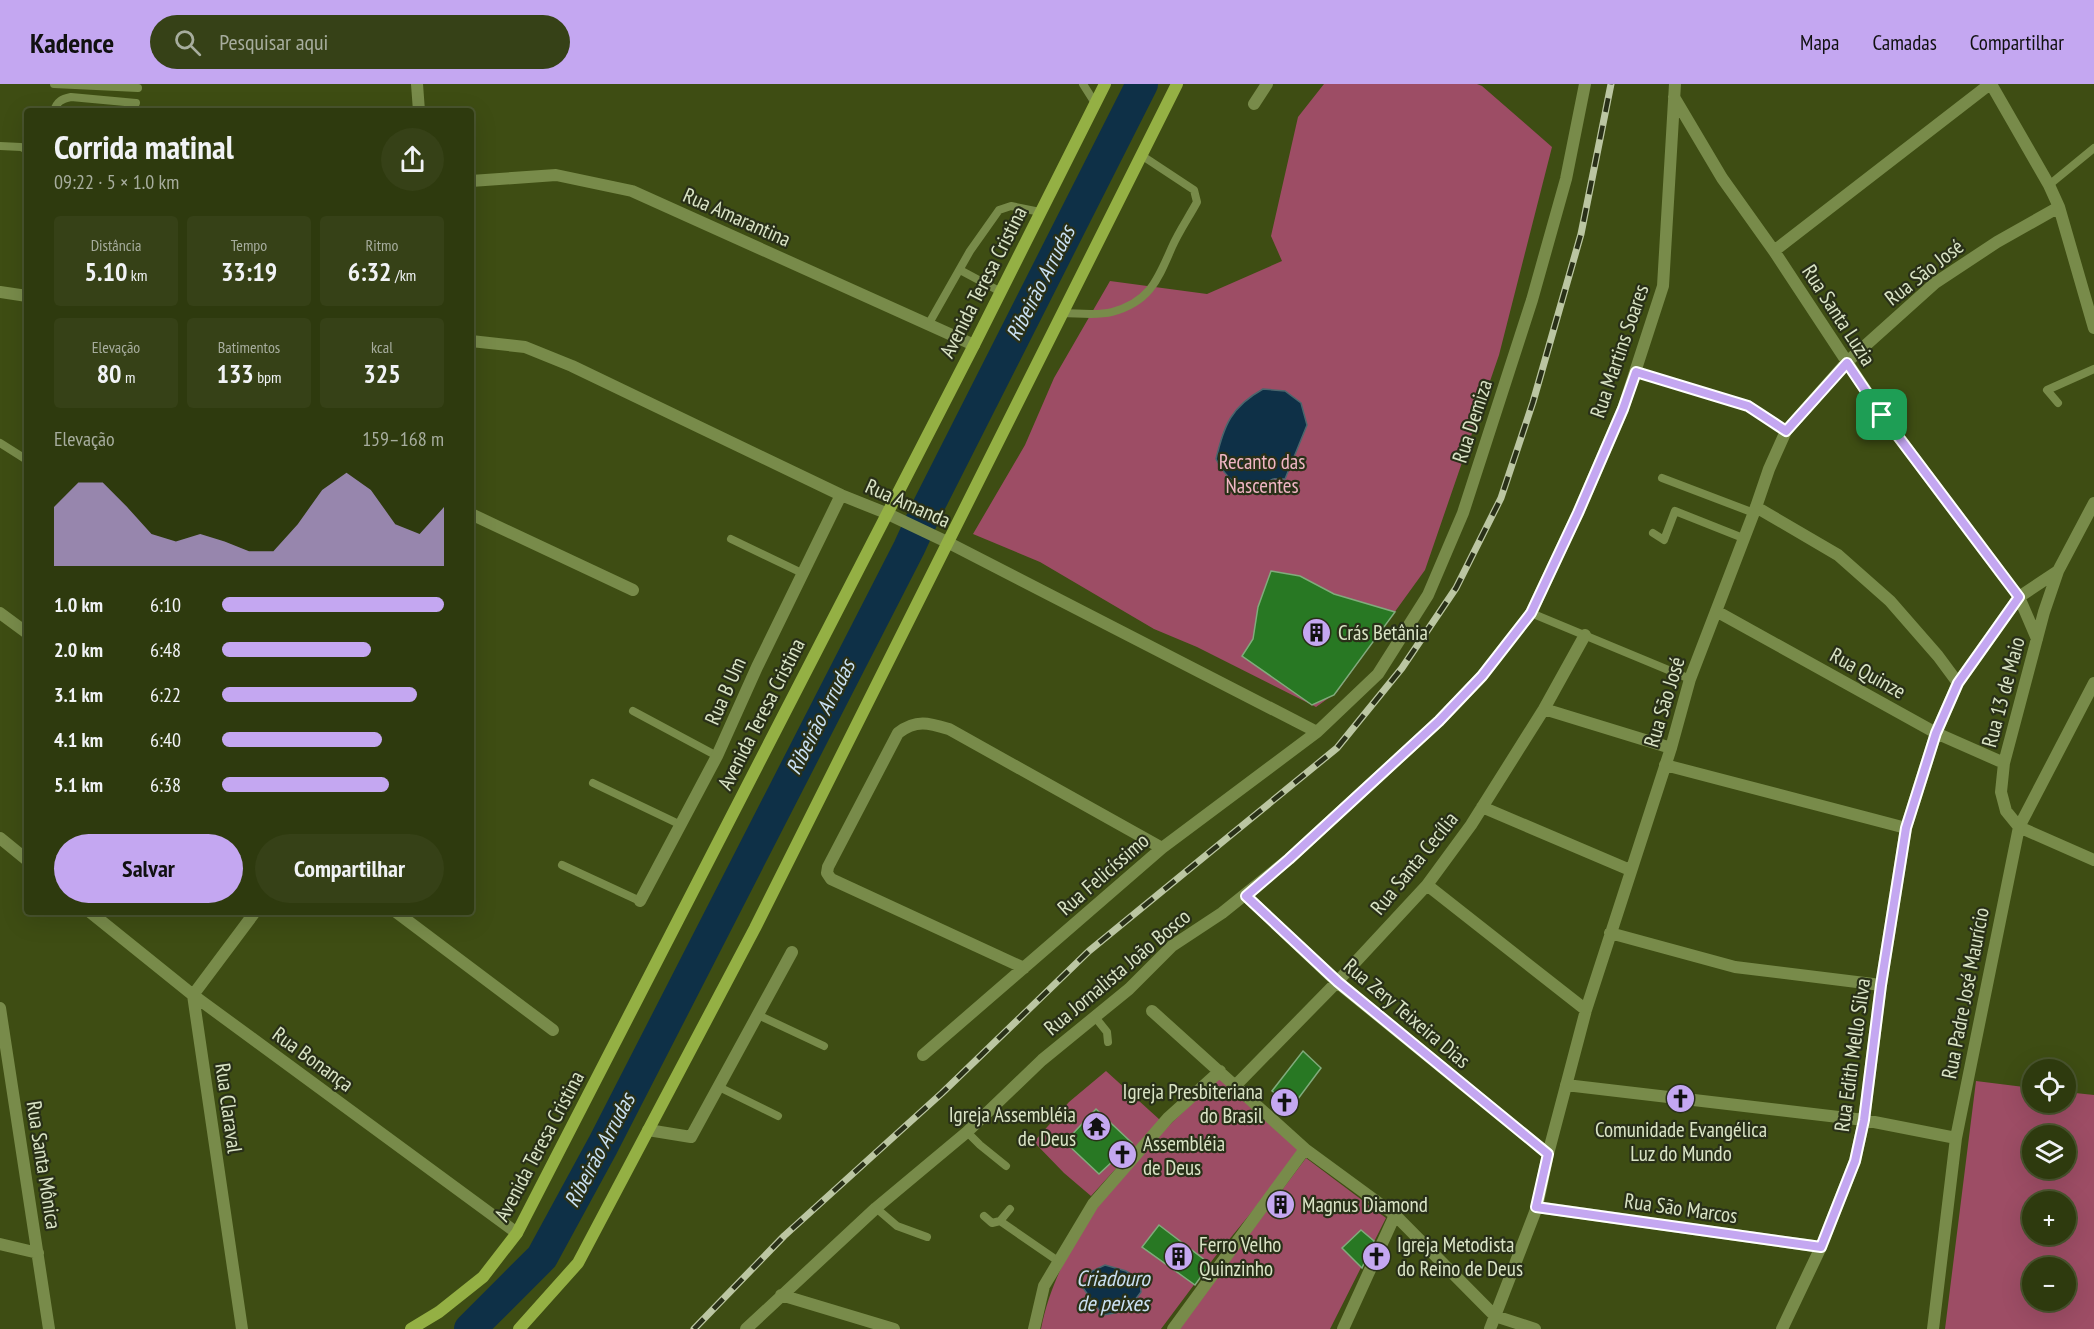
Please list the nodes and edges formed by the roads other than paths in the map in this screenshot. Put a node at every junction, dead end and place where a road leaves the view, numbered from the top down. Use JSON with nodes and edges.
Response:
{"nodes":[{"id":1,"x":54,"y":84,"type":"edge"},
{"id":2,"x":417,"y":84,"type":"edge"},
{"id":3,"x":1083,"y":84,"type":"edge"},
{"id":4,"x":1105,"y":84,"type":"edge"},
{"id":5,"x":1177,"y":84,"type":"edge"},
{"id":6,"x":1267,"y":84,"type":"edge"},
{"id":7,"x":1585,"y":84,"type":"edge"},
{"id":8,"x":1991,"y":84,"type":"edge"},
{"id":9,"x":138,"y":88,"type":"dead end"},
{"id":10,"x":1674,"y":90,"type":"edge"},
{"id":11,"x":136,"y":103,"type":"dead end"},
{"id":12,"x":1095,"y":103,"type":"junction"},
{"id":13,"x":1254,"y":104,"type":"dead end"},
{"id":14,"x":55,"y":108,"type":"edge"},
{"id":15,"x":419,"y":108,"type":"edge"},
{"id":16,"x":0,"y":146,"type":"edge"},
{"id":17,"x":24,"y":148,"type":"edge"},
{"id":18,"x":2094,"y":148,"type":"edge"},
{"id":19,"x":1141,"y":155,"type":"junction"},
{"id":20,"x":474,"y":181,"type":"edge"},
{"id":21,"x":2049,"y":184,"type":"junction"},
{"id":22,"x":2059,"y":207,"type":"junction"},
{"id":23,"x":1040,"y":212,"type":"junction"},
{"id":24,"x":1774,"y":251,"type":"junction"},
{"id":25,"x":960,"y":270,"type":"junction"},
{"id":26,"x":1,"y":292,"type":"edge"},
{"id":27,"x":1001,"y":292,"type":"junction"},
{"id":28,"x":24,"y":296,"type":"edge"},
{"id":29,"x":24,"y":303,"type":"edge"},
{"id":30,"x":2092,"y":308,"type":"edge"},
{"id":31,"x":1062,"y":313,"type":"junction"},
{"id":32,"x":928,"y":325,"type":"junction"},
{"id":33,"x":2094,"y":328,"type":"edge"},
{"id":34,"x":474,"y":341,"type":"edge"},
{"id":35,"x":974,"y":345,"type":"junction"},
{"id":36,"x":1847,"y":363,"type":"junction"},
{"id":37,"x":2094,"y":369,"type":"edge"},
{"id":38,"x":1636,"y":372,"type":"junction"},
{"id":39,"x":2058,"y":403,"type":"dead end"},
{"id":40,"x":1786,"y":431,"type":"junction"},
{"id":41,"x":0,"y":443,"type":"edge"},
{"id":42,"x":24,"y":458,"type":"edge"},
{"id":43,"x":1662,"y":478,"type":"dead end"},
{"id":44,"x":842,"y":495,"type":"junction"},
{"id":45,"x":2094,"y":503,"type":"edge"},
{"id":46,"x":1755,"y":510,"type":"junction"},
{"id":47,"x":886,"y":513,"type":"junction"},
{"id":48,"x":474,"y":515,"type":"edge"},
{"id":49,"x":1653,"y":533,"type":"dead end"},
{"id":50,"x":1743,"y":538,"type":"junction"},
{"id":51,"x":731,"y":539,"type":"dead end"},
{"id":52,"x":947,"y":542,"type":"junction"},
{"id":53,"x":2058,"y":571,"type":"junction"},
{"id":54,"x":804,"y":574,"type":"junction"},
{"id":55,"x":633,"y":590,"type":"dead end"},
{"id":56,"x":2019,"y":597,"type":"junction"},
{"id":57,"x":1716,"y":611,"type":"junction"},
{"id":58,"x":0,"y":613,"type":"edge"},
{"id":59,"x":1531,"y":613,"type":"junction"},
{"id":60,"x":24,"y":631,"type":"edge"},
{"id":61,"x":1585,"y":635,"type":"junction"},
{"id":62,"x":2037,"y":639,"type":"junction"},
{"id":63,"x":1690,"y":679,"type":"junction"},
{"id":64,"x":1958,"y":683,"type":"junction"},
{"id":65,"x":2094,"y":683,"type":"edge"},
{"id":66,"x":1544,"y":709,"type":"junction"},
{"id":67,"x":633,"y":711,"type":"dead end"},
{"id":68,"x":1317,"y":732,"type":"junction"},
{"id":69,"x":1936,"y":733,"type":"junction"},
{"id":70,"x":1671,"y":748,"type":"junction"},
{"id":71,"x":717,"y":756,"type":"junction"},
{"id":72,"x":2004,"y":763,"type":"junction"},
{"id":73,"x":1665,"y":765,"type":"junction"},
{"id":74,"x":592,"y":783,"type":"dead end"},
{"id":75,"x":1482,"y":807,"type":"junction"},
{"id":76,"x":681,"y":825,"type":"junction"},
{"id":77,"x":2019,"y":827,"type":"junction"},
{"id":78,"x":1906,"y":828,"type":"junction"},
{"id":79,"x":0,"y":838,"type":"edge"},
{"id":80,"x":1162,"y":848,"type":"junction"},
{"id":81,"x":24,"y":858,"type":"edge"},
{"id":82,"x":2094,"y":860,"type":"edge"},
{"id":83,"x":562,"y":865,"type":"dead end"},
{"id":84,"x":1630,"y":870,"type":"junction"},
{"id":85,"x":1427,"y":885,"type":"junction"},
{"id":86,"x":1246,"y":896,"type":"junction"},
{"id":87,"x":640,"y":901,"type":"joint"},
{"id":88,"x":94,"y":915,"type":"edge"},
{"id":89,"x":253,"y":915,"type":"edge"},
{"id":90,"x":400,"y":915,"type":"edge"},
{"id":91,"x":1610,"y":933,"type":"junction"},
{"id":92,"x":792,"y":952,"type":"dead end"},
{"id":93,"x":1024,"y":968,"type":"junction"},
{"id":94,"x":1338,"y":982,"type":"junction"},
{"id":95,"x":1881,"y":985,"type":"junction"},
{"id":96,"x":193,"y":995,"type":"junction"},
{"id":97,"x":0,"y":1008,"type":"edge"},
{"id":98,"x":1586,"y":1010,"type":"junction"},
{"id":99,"x":1152,"y":1011,"type":"dead end"},
{"id":100,"x":758,"y":1015,"type":"junction"},
{"id":101,"x":1095,"y":1017,"type":"junction"},
{"id":102,"x":553,"y":1030,"type":"dead end"},
{"id":103,"x":1108,"y":1042,"type":"dead end"},
{"id":104,"x":824,"y":1046,"type":"dead end"},
{"id":105,"x":923,"y":1055,"type":"dead end"},
{"id":106,"x":1220,"y":1071,"type":"junction"},
{"id":107,"x":1236,"y":1085,"type":"junction"},
{"id":108,"x":1566,"y":1086,"type":"junction"},
{"id":109,"x":719,"y":1087,"type":"junction"},
{"id":110,"x":778,"y":1116,"type":"dead end"},
{"id":111,"x":1864,"y":1120,"type":"junction"},
{"id":112,"x":648,"y":1130,"type":"junction"},
{"id":113,"x":968,"y":1132,"type":"junction"},
{"id":114,"x":1956,"y":1138,"type":"junction"},
{"id":115,"x":1305,"y":1149,"type":"junction"},
{"id":116,"x":1548,"y":1154,"type":"junction"},
{"id":117,"x":1006,"y":1166,"type":"dead end"},
{"id":118,"x":1536,"y":1207,"type":"junction"},
{"id":119,"x":876,"y":1208,"type":"junction"},
{"id":120,"x":1010,"y":1209,"type":"dead end"},
{"id":121,"x":1395,"y":1215,"type":"junction"},
{"id":122,"x":984,"y":1216,"type":"dead end"},
{"id":123,"x":1000,"y":1221,"type":"junction"},
{"id":124,"x":517,"y":1233,"type":"junction"},
{"id":125,"x":927,"y":1237,"type":"dead end"},
{"id":126,"x":0,"y":1244,"type":"edge"},
{"id":127,"x":1821,"y":1247,"type":"junction"},
{"id":128,"x":38,"y":1253,"type":"junction"},
{"id":129,"x":1058,"y":1261,"type":"junction"},
{"id":130,"x":781,"y":1294,"type":"junction"},
{"id":131,"x":1495,"y":1316,"type":"junction"},
{"id":132,"x":867,"y":1326,"type":"edge"},
{"id":133,"x":49,"y":1329,"type":"edge"},
{"id":134,"x":242,"y":1329,"type":"edge"},
{"id":135,"x":411,"y":1329,"type":"edge"},
{"id":136,"x":519,"y":1329,"type":"edge"},
{"id":137,"x":746,"y":1329,"type":"edge"},
{"id":138,"x":894,"y":1329,"type":"edge"},
{"id":139,"x":1034,"y":1329,"type":"edge"},
{"id":140,"x":1173,"y":1329,"type":"edge"},
{"id":141,"x":1343,"y":1329,"type":"edge"},
{"id":142,"x":1490,"y":1329,"type":"edge"},
{"id":143,"x":1534,"y":1329,"type":"edge"},
{"id":144,"x":1782,"y":1329,"type":"edge"},
{"id":145,"x":1933,"y":1329,"type":"edge"}],
"edges":[{"from":1,"to":9,"type":"lane"},
{"from":2,"to":15,"type":"street"},
{"from":3,"to":12,"type":"lane"},
{"from":4,"to":12,"type":"main road","name":"Avenida Teresa Cristina"},
{"from":5,"to":19,"type":"main road"},
{"from":6,"to":13,"type":"street"},
{"from":7,"to":68,"type":"street","name":"Rua Demiza"},
{"from":8,"to":21,"type":"street"},
{"from":8,"to":24,"type":"street"},
{"from":10,"to":24,"type":"street","name":"Rua Santa Luzia"},
{"from":10,"to":38,"type":"street","name":"Rua Martins Soares"},
{"from":11,"to":14,"type":"lane"},
{"from":12,"to":23,"type":"main road","name":"Avenida Teresa Cristina"},
{"from":16,"to":17,"type":"lane"},
{"from":18,"to":21,"type":"lane"},
{"from":19,"to":31,"type":"main road"},
{"from":19,"to":31,"type":"lane"},
{"from":20,"to":32,"type":"street","name":"Rua Amarantina"},
{"from":21,"to":22,"type":"street"},
{"from":22,"to":30,"type":"street"},
{"from":22,"to":36,"type":"street","name":"Rua São José"},
{"from":23,"to":25,"type":"lane"},
{"from":23,"to":27,"type":"main road","name":"Avenida Teresa Cristina"},
{"from":24,"to":36,"type":"street","name":"Rua Santa Luzia"},
{"from":25,"to":27,"type":"lane"},
{"from":25,"to":32,"type":"lane"},
{"from":26,"to":28,"type":"street"},
{"from":26,"to":29,"type":"street"},
{"from":27,"to":35,"type":"main road","name":"Avenida Teresa Cristina"},
{"from":30,"to":33,"type":"street"},
{"from":31,"to":52,"type":"main road"},
{"from":32,"to":35,"type":"street","name":"Rua Amarantina"},
{"from":34,"to":44,"type":"street","name":"Rua Amanda"},
{"from":35,"to":47,"type":"main road","name":"Avenida Teresa Cristina"},
{"from":36,"to":40,"type":"street","name":"Rua São José"},
{"from":36,"to":56,"type":"street","name":"Rua Santa Luzia"},
{"from":37,"to":39,"type":"lane"},
{"from":38,"to":40,"type":"lane"},
{"from":38,"to":59,"type":"street","name":"Rua Martins Soares"},
{"from":40,"to":46,"type":"street","name":"Rua São José"},
{"from":41,"to":42,"type":"lane"},
{"from":43,"to":46,"type":"lane"},
{"from":44,"to":47,"type":"street","name":"Rua Amanda"},
{"from":44,"to":54,"type":"street","name":"Rua B Um"},
{"from":45,"to":53,"type":"street","name":"Rua 13 de Maio"},
{"from":46,"to":50,"type":"street","name":"Rua São José"},
{"from":46,"to":64,"type":"street"},
{"from":47,"to":52,"type":"street","name":"Rua Amanda"},
{"from":47,"to":124,"type":"main road","name":"Avenida Teresa Cristina"},
{"from":48,"to":55,"type":"street"},
{"from":49,"to":50,"type":"lane"},
{"from":50,"to":57,"type":"street","name":"Rua São José"},
{"from":51,"to":54,"type":"lane"},
{"from":52,"to":68,"type":"street","name":"Rua Amanda"},
{"from":52,"to":112,"type":"main road"},
{"from":53,"to":56,"type":"street","name":"Rua Edith Mello Silva"},
{"from":53,"to":62,"type":"street","name":"Rua 13 de Maio"},
{"from":54,"to":71,"type":"street","name":"Rua B Um"},
{"from":56,"to":62,"type":"street","name":"Rua Santa Luzia"},
{"from":56,"to":64,"type":"street","name":"Rua Edith Mello Silva"},
{"from":57,"to":63,"type":"street","name":"Rua São José"},
{"from":57,"to":69,"type":"street","name":"Rua Quinze"},
{"from":58,"to":60,"type":"street"},
{"from":59,"to":61,"type":"lane"},
{"from":59,"to":86,"type":"street","name":"Rua Jornalista João Bosco"},
{"from":61,"to":63,"type":"lane"},
{"from":61,"to":66,"type":"street","name":"Rua Santa Cecília"},
{"from":62,"to":72,"type":"street","name":"Rua 13 de Maio"},
{"from":63,"to":70,"type":"street","name":"Rua São José"},
{"from":64,"to":69,"type":"street","name":"Rua Edith Mello Silva"},
{"from":65,"to":77,"type":"street","name":"Rua Padre José Maurício"},
{"from":66,"to":70,"type":"street"},
{"from":66,"to":75,"type":"street","name":"Rua Santa Cecília"},
{"from":67,"to":71,"type":"lane"},
{"from":68,"to":80,"type":"street","name":"Rua Felicíssimo"},
{"from":69,"to":72,"type":"street","name":"Rua Quinze"},
{"from":69,"to":78,"type":"street","name":"Rua Edith Mello Silva"},
{"from":70,"to":73,"type":"street","name":"Rua São José"},
{"from":71,"to":76,"type":"street","name":"Rua B Um"},
{"from":72,"to":77,"type":"street","name":"Rua 13 de Maio"},
{"from":73,"to":78,"type":"street"},
{"from":73,"to":84,"type":"street","name":"Rua São José"},
{"from":74,"to":76,"type":"lane"},
{"from":75,"to":84,"type":"street"},
{"from":75,"to":85,"type":"street","name":"Rua Santa Cecília"},
{"from":76,"to":87,"type":"street","name":"Rua B Um"},
{"from":77,"to":82,"type":"street"},
{"from":77,"to":114,"type":"street","name":"Rua Padre José Maurício"},
{"from":78,"to":95,"type":"street","name":"Rua Edith Mello Silva"},
{"from":79,"to":81,"type":"street"},
{"from":80,"to":93,"type":"street","name":"Rua Felicíssimo"},
{"from":80,"to":93,"type":"street"},
{"from":83,"to":87,"type":"lane"},
{"from":84,"to":91,"type":"street","name":"Rua São José"},
{"from":85,"to":94,"type":"street","name":"Rua Santa Cecília"},
{"from":85,"to":98,"type":"street"},
{"from":86,"to":94,"type":"street","name":"Rua Zery Teixeira Dias"},
{"from":86,"to":101,"type":"street","name":"Rua Jornalista João Bosco"},
{"from":88,"to":96,"type":"street","name":"Rua Bonança"},
{"from":89,"to":96,"type":"street"},
{"from":90,"to":102,"type":"street"},
{"from":91,"to":95,"type":"street"},
{"from":91,"to":98,"type":"street","name":"Rua São José"},
{"from":92,"to":100,"type":"street"},
{"from":93,"to":105,"type":"street","name":"Rua Felicíssimo"},
{"from":94,"to":107,"type":"street","name":"Rua Santa Cecília"},
{"from":94,"to":116,"type":"street","name":"Rua Zery Teixeira Dias"},
{"from":95,"to":111,"type":"street","name":"Rua Edith Mello Silva"},
{"from":96,"to":124,"type":"street","name":"Rua Bonança"},
{"from":96,"to":134,"type":"street","name":"Rua Claraval"},
{"from":97,"to":128,"type":"street","name":"Rua Santa Mônica"},
{"from":98,"to":108,"type":"street","name":"Rua São José"},
{"from":99,"to":106,"type":"street"},
{"from":100,"to":104,"type":"lane"},
{"from":100,"to":109,"type":"street"},
{"from":101,"to":103,"type":"lane"},
{"from":101,"to":113,"type":"street","name":"Rua Jornalista João Bosco"},
{"from":106,"to":107,"type":"street"},
{"from":106,"to":129,"type":"street"},
{"from":107,"to":115,"type":"street"},
{"from":108,"to":111,"type":"street"},
{"from":108,"to":116,"type":"street","name":"Rua São José"},
{"from":109,"to":110,"type":"lane"},
{"from":109,"to":112,"type":"street"},
{"from":111,"to":114,"type":"street"},
{"from":111,"to":127,"type":"street","name":"Rua Edith Mello Silva"},
{"from":112,"to":136,"type":"main road"},
{"from":113,"to":117,"type":"lane"},
{"from":113,"to":119,"type":"street","name":"Rua Jornalista João Bosco"},
{"from":114,"to":145,"type":"street","name":"Rua Padre José Maurício"},
{"from":115,"to":121,"type":"street"},
{"from":115,"to":140,"type":"street"},
{"from":116,"to":118,"type":"street","name":"Rua São José"},
{"from":118,"to":127,"type":"street","name":"Rua São Marcos"},
{"from":118,"to":131,"type":"street","name":"Rua São José"},
{"from":119,"to":125,"type":"lane"},
{"from":119,"to":130,"type":"street","name":"Rua Jornalista João Bosco"},
{"from":120,"to":123,"type":"lane"},
{"from":121,"to":131,"type":"street"},
{"from":121,"to":141,"type":"street"},
{"from":122,"to":123,"type":"lane"},
{"from":123,"to":129,"type":"lane"},
{"from":124,"to":135,"type":"main road","name":"Avenida Teresa Cristina"},
{"from":126,"to":128,"type":"street"},
{"from":127,"to":144,"type":"street","name":"Rua Edith Mello Silva"},
{"from":128,"to":133,"type":"street","name":"Rua Santa Mônica"},
{"from":129,"to":139,"type":"street"},
{"from":130,"to":132,"type":"street"},
{"from":130,"to":137,"type":"street","name":"Rua Jornalista João Bosco"},
{"from":131,"to":142,"type":"street","name":"Rua São José"},
{"from":131,"to":143,"type":"street"},
{"from":132,"to":138,"type":"street"}]}
